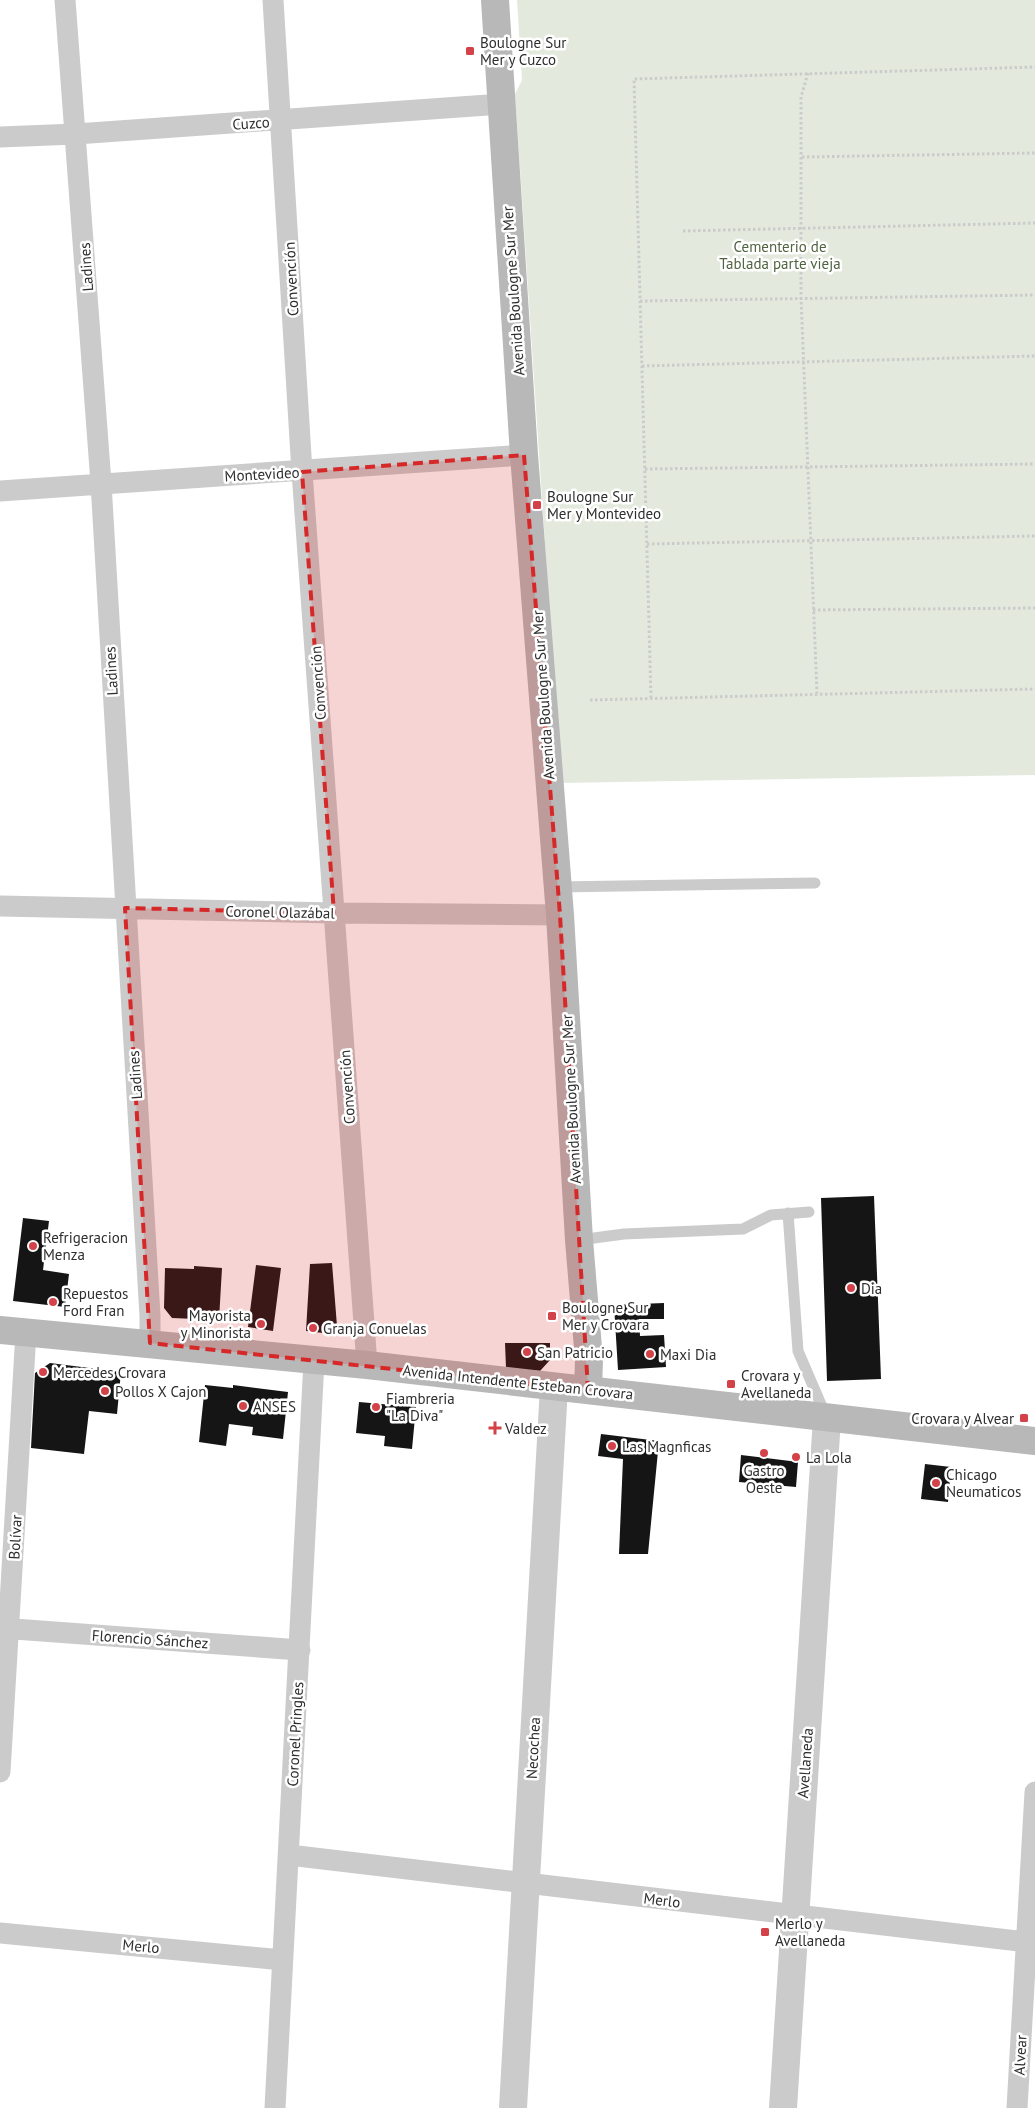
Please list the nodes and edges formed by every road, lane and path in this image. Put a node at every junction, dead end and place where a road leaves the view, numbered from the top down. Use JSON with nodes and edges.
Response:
{"nodes":[{"id":1,"x":65,"y":0,"type":"edge"},
{"id":2,"x":274,"y":0,"type":"edge"},
{"id":3,"x":495,"y":0,"type":"edge"},
{"id":4,"x":1035,"y":67,"type":"edge"},
{"id":5,"x":808,"y":73,"type":"junction"},
{"id":6,"x":502,"y":104,"type":"junction"},
{"id":7,"x":282,"y":120,"type":"junction"},
{"id":8,"x":76,"y":134,"type":"junction"},
{"id":9,"x":0,"y":137,"type":"edge"},
{"id":10,"x":1035,"y":153,"type":"edge"},
{"id":11,"x":802,"y":157,"type":"junction"},
{"id":12,"x":1035,"y":224,"type":"edge"},
{"id":13,"x":803,"y":229,"type":"junction"},
{"id":14,"x":683,"y":231,"type":"dead end"},
{"id":15,"x":1035,"y":295,"type":"edge"},
{"id":16,"x":801,"y":298,"type":"junction"},
{"id":17,"x":640,"y":301,"type":"junction"},
{"id":18,"x":1035,"y":356,"type":"edge"},
{"id":19,"x":804,"y":363,"type":"junction"},
{"id":20,"x":642,"y":366,"type":"junction"},
{"id":21,"x":524,"y":456,"type":"junction"},
{"id":22,"x":1035,"y":464,"type":"edge"},
{"id":23,"x":808,"y":467,"type":"junction"},
{"id":24,"x":645,"y":469,"type":"junction"},
{"id":25,"x":302,"y":472,"type":"junction"},
{"id":26,"x":101,"y":484,"type":"junction"},
{"id":27,"x":0,"y":491,"type":"edge"},
{"id":28,"x":1035,"y":536,"type":"edge"},
{"id":29,"x":811,"y":540,"type":"junction"},
{"id":30,"x":647,"y":544,"type":"junction"},
{"id":31,"x":1035,"y":608,"type":"edge"},
{"id":32,"x":814,"y":610,"type":"junction"},
{"id":33,"x":1035,"y":689,"type":"edge"},
{"id":34,"x":816,"y":693,"type":"junction"},
{"id":35,"x":651,"y":698,"type":"junction"},
{"id":36,"x":590,"y":700,"type":"dead end"},
{"id":37,"x":814,"y":883,"type":"dead end"},
{"id":38,"x":558,"y":887,"type":"junction"},
{"id":39,"x":0,"y":906,"type":"edge"},
{"id":40,"x":125,"y":908,"type":"junction"},
{"id":41,"x":334,"y":913,"type":"junction"},
{"id":42,"x":560,"y":914,"type":"junction"},
{"id":43,"x":809,"y":1212,"type":"dead end"},
{"id":44,"x":788,"y":1213,"type":"junction"},
{"id":45,"x":579,"y":1240,"type":"junction"},
{"id":46,"x":13,"y":1331,"type":"edge"},
{"id":47,"x":150,"y":1343,"type":"junction"},
{"id":48,"x":314,"y":1361,"type":"junction"},
{"id":49,"x":367,"y":1365,"type":"junction"},
{"id":50,"x":554,"y":1387,"type":"junction"},
{"id":51,"x":588,"y":1390,"type":"junction"},
{"id":52,"x":827,"y":1418,"type":"junction"},
{"id":53,"x":1035,"y":1441,"type":"edge"},
{"id":54,"x":5,"y":1628,"type":"edge"},
{"id":55,"x":300,"y":1650,"type":"junction"},
{"id":56,"x":0,"y":1772,"type":"edge"},
{"id":57,"x":1035,"y":1792,"type":"edge"},
{"id":58,"x":289,"y":1855,"type":"junction"},
{"id":59,"x":525,"y":1883,"type":"junction"},
{"id":60,"x":795,"y":1916,"type":"junction"},
{"id":61,"x":0,"y":1933,"type":"edge"},
{"id":62,"x":1030,"y":1942,"type":"edge"},
{"id":63,"x":282,"y":1960,"type":"junction"},
{"id":64,"x":275,"y":2108,"type":"edge"},
{"id":65,"x":513,"y":2108,"type":"edge"},
{"id":66,"x":783,"y":2108,"type":"edge"},
{"id":67,"x":1017,"y":2108,"type":"edge"}],
"edges":[{"from":1,"to":8,"type":"street","name":"Ladines"},
{"from":2,"to":7,"type":"street","name":"Convención"},
{"from":3,"to":6,"type":"main road","name":"Avenida Boulogne Sur Mer"},
{"from":4,"to":5,"type":"path"},
{"from":5,"to":11,"type":"path"},
{"from":5,"to":17,"type":"path"},
{"from":6,"to":7,"type":"street","name":"Cuzco"},
{"from":6,"to":21,"type":"main road","name":"Avenida Boulogne Sur Mer"},
{"from":7,"to":8,"type":"street","name":"Cuzco"},
{"from":7,"to":25,"type":"street","name":"Convención"},
{"from":8,"to":9,"type":"street","name":"Cuzco"},
{"from":8,"to":26,"type":"street","name":"Ladines"},
{"from":10,"to":11,"type":"path"},
{"from":11,"to":13,"type":"path"},
{"from":12,"to":13,"type":"path"},
{"from":13,"to":14,"type":"path"},
{"from":13,"to":16,"type":"path"},
{"from":15,"to":16,"type":"path"},
{"from":16,"to":17,"type":"path"},
{"from":16,"to":19,"type":"path"},
{"from":17,"to":20,"type":"path"},
{"from":18,"to":19,"type":"path"},
{"from":19,"to":20,"type":"path"},
{"from":19,"to":23,"type":"path"},
{"from":20,"to":24,"type":"path"},
{"from":21,"to":25,"type":"street","name":"Montevideo"},
{"from":21,"to":38,"type":"main road","name":"Avenida Boulogne Sur Mer"},
{"from":22,"to":23,"type":"path"},
{"from":23,"to":24,"type":"path"},
{"from":23,"to":29,"type":"path"},
{"from":24,"to":30,"type":"path"},
{"from":25,"to":26,"type":"street","name":"Montevideo"},
{"from":25,"to":41,"type":"street","name":"Convención"},
{"from":26,"to":27,"type":"street","name":"Montevideo"},
{"from":26,"to":40,"type":"street","name":"Ladines"},
{"from":28,"to":29,"type":"path"},
{"from":29,"to":30,"type":"path"},
{"from":29,"to":32,"type":"path"},
{"from":30,"to":35,"type":"path"},
{"from":31,"to":32,"type":"path"},
{"from":32,"to":34,"type":"path"},
{"from":33,"to":34,"type":"path"},
{"from":34,"to":35,"type":"path"},
{"from":35,"to":36,"type":"path"},
{"from":37,"to":38,"type":"lane"},
{"from":38,"to":42,"type":"main road","name":"Avenida Boulogne Sur Mer"},
{"from":39,"to":40,"type":"street","name":"Coronel Olazábal"},
{"from":40,"to":41,"type":"street","name":"Coronel Olazábal"},
{"from":40,"to":47,"type":"street","name":"Ladines"},
{"from":41,"to":42,"type":"street","name":"Coronel Olazábal"},
{"from":41,"to":49,"type":"street","name":"Convención"},
{"from":42,"to":45,"type":"main road","name":"Avenida Boulogne Sur Mer"},
{"from":43,"to":44,"type":"lane"},
{"from":44,"to":45,"type":"lane"},
{"from":44,"to":52,"type":"lane"},
{"from":45,"to":51,"type":"main road","name":"Avenida Boulogne Sur Mer"},
{"from":46,"to":47,"type":"main road","name":"Avenida Intendente Esteban Crovara"},
{"from":46,"to":54,"type":"street","name":"Bolívar"},
{"from":47,"to":48,"type":"main road","name":"Avenida Intendente Esteban Crovara"},
{"from":48,"to":49,"type":"main road","name":"Avenida Intendente Esteban Crovara"},
{"from":48,"to":55,"type":"street","name":"Coronel Pringles"},
{"from":49,"to":50,"type":"main road","name":"Avenida Intendente Esteban Crovara"},
{"from":50,"to":51,"type":"main road","name":"Avenida Intendente Esteban Crovara"},
{"from":50,"to":59,"type":"street","name":"Necochea"},
{"from":51,"to":52,"type":"main road","name":"Avenida Intendente Esteban Crovara"},
{"from":52,"to":53,"type":"main road","name":"Avenida Intendente Esteban Crovara"},
{"from":52,"to":60,"type":"street","name":"Avellaneda"},
{"from":54,"to":55,"type":"street","name":"Florencio Sánchez"},
{"from":54,"to":56,"type":"street","name":"Bolívar"},
{"from":55,"to":58,"type":"street","name":"Coronel Pringles"},
{"from":57,"to":62,"type":"street","name":"Alvear"},
{"from":58,"to":59,"type":"street","name":"Merlo"},
{"from":58,"to":63,"type":"street","name":"Coronel Pringles"},
{"from":59,"to":60,"type":"street","name":"Merlo"},
{"from":59,"to":65,"type":"street","name":"Necochea"},
{"from":60,"to":62,"type":"street","name":"Merlo"},
{"from":60,"to":66,"type":"street","name":"Avellaneda"},
{"from":61,"to":63,"type":"street","name":"Merlo"},
{"from":62,"to":67,"type":"street","name":"Alvear"},
{"from":63,"to":64,"type":"street","name":"Coronel Pringles"}]}
